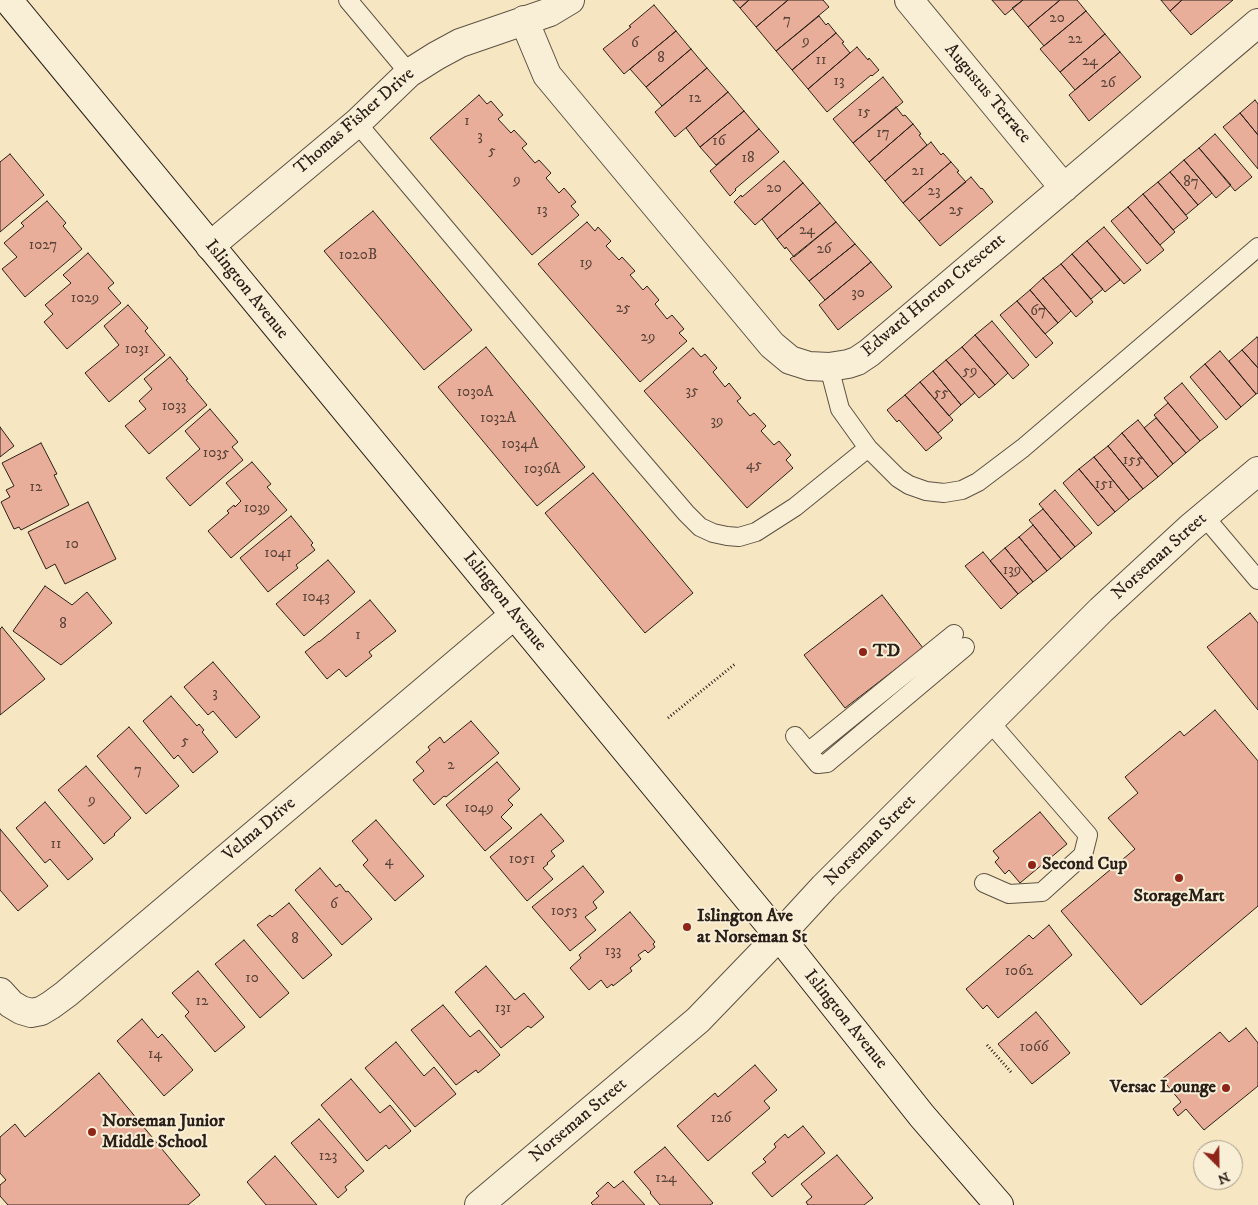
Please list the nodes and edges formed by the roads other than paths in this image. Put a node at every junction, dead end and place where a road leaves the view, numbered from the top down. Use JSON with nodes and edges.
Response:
{"nodes":[{"id":1,"x":8,"y":0,"type":"edge"},
{"id":2,"x":348,"y":0,"type":"edge"},
{"id":3,"x":570,"y":0,"type":"edge"},
{"id":4,"x":909,"y":0,"type":"edge"},
{"id":5,"x":524,"y":20,"type":"junction"},
{"id":6,"x":1258,"y":23,"type":"edge"},
{"id":7,"x":409,"y":73,"type":"junction"},
{"id":8,"x":357,"y":122,"type":"junction"},
{"id":9,"x":1064,"y":188,"type":"junction"},
{"id":10,"x":210,"y":246,"type":"junction"},
{"id":11,"x":1258,"y":247,"type":"edge"},
{"id":12,"x":828,"y":367,"type":"junction"},
{"id":13,"x":868,"y":448,"type":"junction"},
{"id":14,"x":1258,"y":471,"type":"edge"},
{"id":15,"x":1204,"y":516,"type":"junction"},
{"id":16,"x":1258,"y":580,"type":"edge"},
{"id":17,"x":514,"y":615,"type":"junction"},
{"id":18,"x":959,"y":640,"type":"dead end"},
{"id":19,"x":989,"y":722,"type":"junction"},
{"id":20,"x":795,"y":736,"type":"dead end"},
{"id":21,"x":984,"y":883,"type":"dead end"},
{"id":22,"x":779,"y":936,"type":"junction"},
{"id":23,"x":0,"y":992,"type":"edge"},
{"id":24,"x":479,"y":1205,"type":"edge"},
{"id":25,"x":998,"y":1205,"type":"edge"}],
"edges":[{"from":1,"to":10,"type":"street","name":"Islington Avenue"},
{"from":2,"to":7,"type":"lane"},
{"from":3,"to":5,"type":"street","name":"Thomas Fisher Drive"},
{"from":4,"to":9,"type":"street","name":"Augustus Terrace"},
{"from":5,"to":7,"type":"street","name":"Thomas Fisher Drive"},
{"from":5,"to":12,"type":"street","name":"Edward Horton Crescent"},
{"from":6,"to":9,"type":"street","name":"Edward Horton Crescent"},
{"from":7,"to":8,"type":"street","name":"Thomas Fisher Drive"},
{"from":8,"to":10,"type":"street","name":"Thomas Fisher Drive"},
{"from":8,"to":13,"type":"lane"},
{"from":9,"to":12,"type":"street","name":"Edward Horton Crescent"},
{"from":10,"to":17,"type":"street","name":"Islington Avenue"},
{"from":11,"to":13,"type":"lane"},
{"from":12,"to":13,"type":"lane"},
{"from":14,"to":15,"type":"street","name":"Norseman Street"},
{"from":15,"to":16,"type":"lane"},
{"from":15,"to":19,"type":"street","name":"Norseman Street"},
{"from":17,"to":22,"type":"street","name":"Islington Avenue"},
{"from":17,"to":23,"type":"street","name":"Velma Drive"},
{"from":18,"to":20,"type":"lane"},
{"from":19,"to":21,"type":"lane"},
{"from":19,"to":22,"type":"street","name":"Norseman Street"},
{"from":22,"to":24,"type":"street","name":"Norseman Street"},
{"from":22,"to":25,"type":"street","name":"Islington Avenue"}]}
